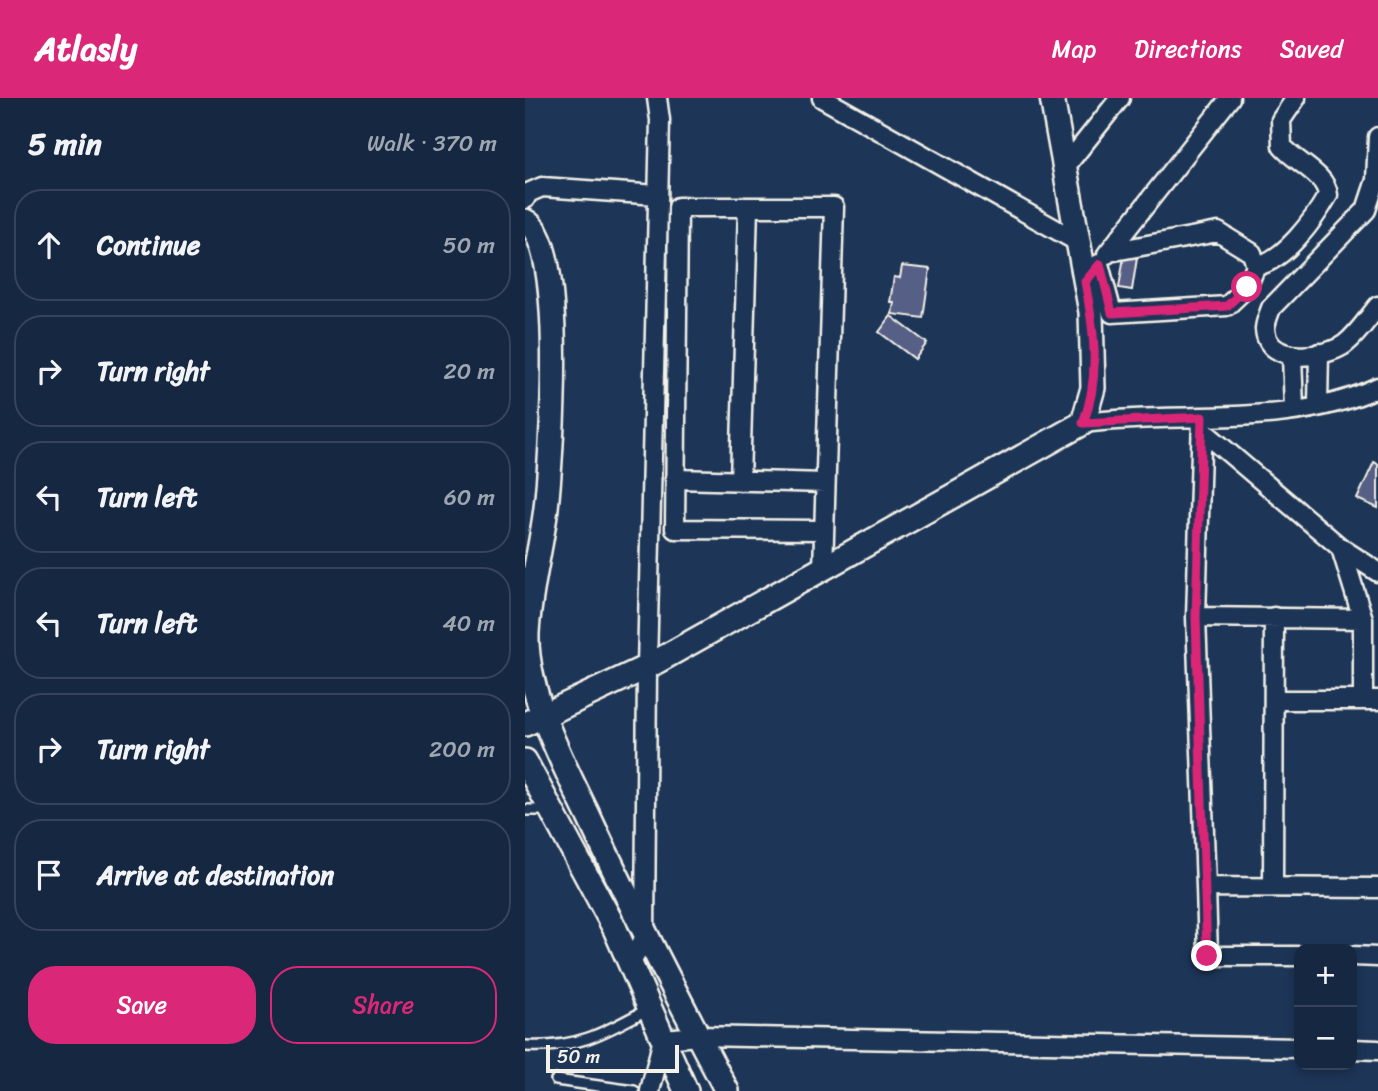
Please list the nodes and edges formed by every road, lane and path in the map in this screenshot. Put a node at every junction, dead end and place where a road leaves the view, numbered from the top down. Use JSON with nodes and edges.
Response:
{"nodes":[{"id":1,"x":657,"y":98,"type":"edge"},
{"id":2,"x":822,"y":98,"type":"edge"},
{"id":3,"x":1052,"y":98,"type":"edge"},
{"id":4,"x":1120,"y":98,"type":"edge"},
{"id":5,"x":1230,"y":98,"type":"edge"},
{"id":6,"x":1296,"y":98,"type":"edge"},
{"id":7,"x":843,"y":103,"type":"edge"},
{"id":8,"x":1378,"y":137,"type":"edge"},
{"id":9,"x":1065,"y":167,"type":"junction"},
{"id":10,"x":658,"y":195,"type":"junction"},
{"id":11,"x":525,"y":199,"type":"edge"},
{"id":12,"x":748,"y":207,"type":"junction"},
{"id":13,"x":525,"y":221,"type":"edge"},
{"id":14,"x":1078,"y":242,"type":"junction"},
{"id":15,"x":1098,"y":266,"type":"junction"},
{"id":16,"x":1256,"y":267,"type":"junction"},
{"id":17,"x":1378,"y":306,"type":"edge"},
{"id":18,"x":1319,"y":353,"type":"junction"},
{"id":19,"x":1292,"y":356,"type":"junction"},
{"id":20,"x":1378,"y":387,"type":"edge"},
{"id":21,"x":1318,"y":404,"type":"junction"},
{"id":22,"x":1294,"y":409,"type":"junction"},
{"id":23,"x":1083,"y":423,"type":"junction"},
{"id":24,"x":1202,"y":423,"type":"junction"},
{"id":25,"x":675,"y":479,"type":"junction"},
{"id":26,"x":740,"y":481,"type":"junction"},
{"id":27,"x":825,"y":483,"type":"junction"},
{"id":28,"x":822,"y":530,"type":"junction"},
{"id":29,"x":1341,"y":548,"type":"junction"},
{"id":30,"x":823,"y":569,"type":"junction"},
{"id":31,"x":1378,"y":572,"type":"edge"},
{"id":32,"x":1196,"y":617,"type":"junction"},
{"id":33,"x":1274,"y":617,"type":"junction"},
{"id":34,"x":1363,"y":618,"type":"junction"},
{"id":35,"x":647,"y":667,"type":"junction"},
{"id":36,"x":1274,"y":700,"type":"junction"},
{"id":37,"x":1371,"y":700,"type":"edge"},
{"id":38,"x":535,"y":720,"type":"edge"},
{"id":39,"x":525,"y":761,"type":"edge"},
{"id":40,"x":525,"y":810,"type":"edge"},
{"id":41,"x":551,"y":810,"type":"junction"},
{"id":42,"x":1206,"y":887,"type":"junction"},
{"id":43,"x":1273,"y":887,"type":"junction"},
{"id":44,"x":1378,"y":888,"type":"edge"},
{"id":45,"x":645,"y":937,"type":"junction"},
{"id":46,"x":1294,"y":956,"type":"edge"},
{"id":47,"x":1357,"y":957,"type":"edge"},
{"id":48,"x":1378,"y":957,"type":"edge"},
{"id":49,"x":631,"y":963,"type":"junction"},
{"id":50,"x":650,"y":1009,"type":"junction"},
{"id":51,"x":698,"y":1036,"type":"junction"},
{"id":52,"x":663,"y":1039,"type":"junction"},
{"id":53,"x":525,"y":1046,"type":"edge"},
{"id":54,"x":1294,"y":1048,"type":"edge"},
{"id":55,"x":1357,"y":1049,"type":"edge"},
{"id":56,"x":1378,"y":1050,"type":"edge"},
{"id":57,"x":556,"y":1080,"type":"dead end"},
{"id":58,"x":634,"y":1091,"type":"edge"},
{"id":59,"x":650,"y":1091,"type":"edge"},
{"id":60,"x":686,"y":1091,"type":"edge"},
{"id":61,"x":727,"y":1091,"type":"edge"}],
"edges":[{"from":1,"to":10,"type":"street"},
{"from":2,"to":7,"type":"street"},
{"from":3,"to":9,"type":"street"},
{"from":4,"to":9,"type":"street"},
{"from":5,"to":15,"type":"street"},
{"from":6,"to":16,"type":"street"},
{"from":7,"to":14,"type":"street"},
{"from":8,"to":19,"type":"street"},
{"from":9,"to":14,"type":"street"},
{"from":10,"to":11,"type":"street"},
{"from":10,"to":35,"type":"street"},
{"from":12,"to":25,"type":"street"},
{"from":12,"to":26,"type":"street"},
{"from":12,"to":27,"type":"street"},
{"from":13,"to":38,"type":"street"},
{"from":14,"to":15,"type":"street"},
{"from":15,"to":16,"type":"street"},
{"from":15,"to":16,"type":"street"},
{"from":15,"to":23,"type":"street"},
{"from":17,"to":18,"type":"street"},
{"from":18,"to":19,"type":"street"},
{"from":18,"to":21,"type":"street"},
{"from":19,"to":22,"type":"street"},
{"from":20,"to":21,"type":"street"},
{"from":21,"to":22,"type":"street"},
{"from":22,"to":24,"type":"street"},
{"from":23,"to":24,"type":"street"},
{"from":23,"to":30,"type":"street"},
{"from":24,"to":29,"type":"street"},
{"from":24,"to":32,"type":"street"},
{"from":25,"to":26,"type":"street"},
{"from":25,"to":28,"type":"street"},
{"from":26,"to":27,"type":"street"},
{"from":27,"to":28,"type":"street"},
{"from":28,"to":30,"type":"street"},
{"from":29,"to":31,"type":"street"},
{"from":29,"to":34,"type":"street"},
{"from":30,"to":35,"type":"street"},
{"from":32,"to":33,"type":"street"},
{"from":32,"to":42,"type":"street"},
{"from":33,"to":34,"type":"street"},
{"from":33,"to":36,"type":"street"},
{"from":34,"to":37,"type":"street"},
{"from":35,"to":38,"type":"street"},
{"from":35,"to":45,"type":"street"},
{"from":36,"to":37,"type":"street"},
{"from":36,"to":43,"type":"street"},
{"from":38,"to":45,"type":"street"},
{"from":39,"to":41,"type":"street"},
{"from":40,"to":41,"type":"lane"},
{"from":41,"to":49,"type":"street"},
{"from":42,"to":43,"type":"street"},
{"from":42,"to":46,"type":"street"},
{"from":43,"to":44,"type":"street"},
{"from":45,"to":49,"type":"street"},
{"from":45,"to":51,"type":"street"},
{"from":47,"to":48,"type":"street"},
{"from":49,"to":50,"type":"street"},
{"from":50,"to":52,"type":"street"},
{"from":50,"to":53,"type":"lane"},
{"from":51,"to":52,"type":"street"},
{"from":51,"to":54,"type":"street"},
{"from":51,"to":61,"type":"street"},
{"from":52,"to":59,"type":"street"},
{"from":52,"to":60,"type":"street"},
{"from":55,"to":56,"type":"street"},
{"from":57,"to":58,"type":"lane"}]}
